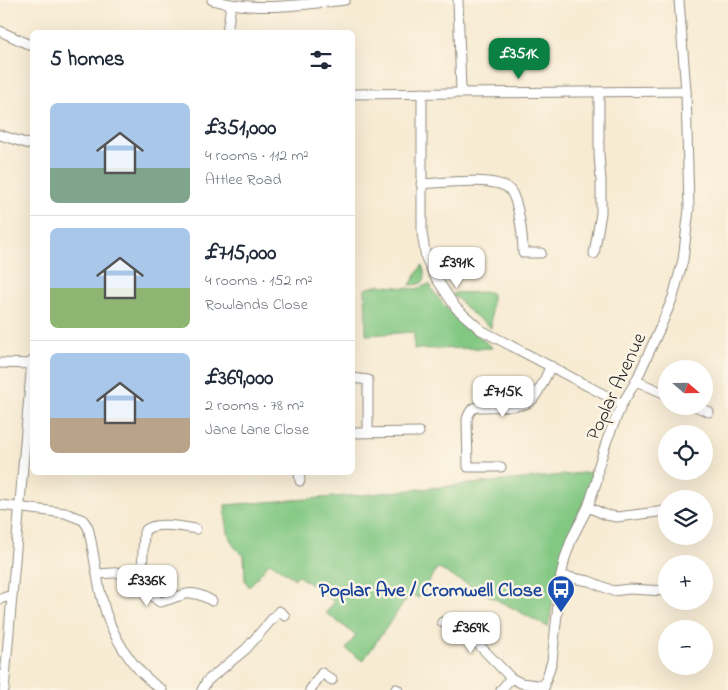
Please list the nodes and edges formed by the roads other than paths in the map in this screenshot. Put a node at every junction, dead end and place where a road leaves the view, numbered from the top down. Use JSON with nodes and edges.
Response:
{"nodes":[{"id":1,"x":345,"y":0,"type":"edge"},
{"id":2,"x":458,"y":0,"type":"edge"},
{"id":3,"x":679,"y":0,"type":"edge"},
{"id":4,"x":215,"y":1,"type":"edge"},
{"id":5,"x":231,"y":5,"type":"junction"},
{"id":6,"x":226,"y":30,"type":"edge"},
{"id":7,"x":0,"y":31,"type":"edge"},
{"id":8,"x":30,"y":45,"type":"edge"},
{"id":9,"x":686,"y":91,"type":"junction"},
{"id":10,"x":461,"y":92,"type":"junction"},
{"id":11,"x":599,"y":92,"type":"junction"},
{"id":12,"x":422,"y":93,"type":"junction"},
{"id":13,"x":355,"y":94,"type":"edge"},
{"id":14,"x":0,"y":135,"type":"edge"},
{"id":15,"x":30,"y":144,"type":"edge"},
{"id":16,"x":421,"y":184,"type":"junction"},
{"id":17,"x":541,"y":253,"type":"dead end"},
{"id":18,"x":594,"y":254,"type":"dead end"},
{"id":19,"x":30,"y":362,"type":"edge"},
{"id":20,"x":0,"y":363,"type":"edge"},
{"id":21,"x":551,"y":366,"type":"junction"},
{"id":22,"x":355,"y":378,"type":"edge"},
{"id":23,"x":636,"y":381,"type":"junction"},
{"id":24,"x":30,"y":386,"type":"edge"},
{"id":25,"x":658,"y":391,"type":"edge"},
{"id":26,"x":622,"y":404,"type":"junction"},
{"id":27,"x":368,"y":432,"type":"junction"},
{"id":28,"x":419,"y":432,"type":"dead end"},
{"id":29,"x":355,"y":433,"type":"edge"},
{"id":30,"x":501,"y":467,"type":"dead end"},
{"id":31,"x":0,"y":505,"type":"edge"},
{"id":32,"x":588,"y":507,"type":"junction"},
{"id":33,"x":20,"y":508,"type":"junction"},
{"id":34,"x":658,"y":512,"type":"edge"},
{"id":35,"x":196,"y":529,"type":"dead end"},
{"id":36,"x":142,"y":571,"type":"junction"},
{"id":37,"x":98,"y":574,"type":"junction"},
{"id":38,"x":561,"y":576,"type":"junction"},
{"id":39,"x":658,"y":591,"type":"edge"},
{"id":40,"x":12,"y":595,"type":"junction"},
{"id":41,"x":0,"y":599,"type":"edge"},
{"id":42,"x":212,"y":601,"type":"dead end"},
{"id":43,"x":285,"y":616,"type":"dead end"},
{"id":44,"x":442,"y":622,"type":"dead end"},
{"id":45,"x":4,"y":643,"type":"edge"},
{"id":46,"x":511,"y":678,"type":"junction"},
{"id":47,"x":332,"y":680,"type":"dead end"},
{"id":48,"x":148,"y":686,"type":"edge"},
{"id":49,"x":544,"y":688,"type":"edge"},
{"id":50,"x":4,"y":690,"type":"edge"},
{"id":51,"x":162,"y":690,"type":"edge"},
{"id":52,"x":202,"y":690,"type":"edge"},
{"id":53,"x":310,"y":690,"type":"edge"},
{"id":54,"x":501,"y":690,"type":"edge"}],
"edges":[{"from":1,"to":5,"type":"street"},
{"from":2,"to":10,"type":"street"},
{"from":3,"to":9,"type":"street","name":"Poplar Avenue"},
{"from":4,"to":5,"type":"street"},
{"from":5,"to":6,"type":"street"},
{"from":7,"to":8,"type":"street"},
{"from":9,"to":11,"type":"street"},
{"from":9,"to":23,"type":"street","name":"Poplar Avenue"},
{"from":10,"to":11,"type":"street"},
{"from":10,"to":12,"type":"street"},
{"from":11,"to":18,"type":"street"},
{"from":12,"to":13,"type":"street"},
{"from":12,"to":16,"type":"street"},
{"from":14,"to":15,"type":"street"},
{"from":16,"to":17,"type":"street"},
{"from":16,"to":21,"type":"street"},
{"from":19,"to":20,"type":"street"},
{"from":21,"to":26,"type":"street"},
{"from":21,"to":30,"type":"street"},
{"from":22,"to":27,"type":"street"},
{"from":23,"to":25,"type":"street"},
{"from":23,"to":26,"type":"street","name":"Poplar Avenue"},
{"from":24,"to":33,"type":"street"},
{"from":26,"to":32,"type":"street","name":"Poplar Avenue"},
{"from":27,"to":28,"type":"street"},
{"from":27,"to":29,"type":"street"},
{"from":31,"to":33,"type":"street"},
{"from":32,"to":34,"type":"street"},
{"from":32,"to":38,"type":"street","name":"Poplar Avenue"},
{"from":33,"to":37,"type":"street"},
{"from":33,"to":40,"type":"street"},
{"from":35,"to":36,"type":"street"},
{"from":36,"to":37,"type":"street"},
{"from":36,"to":42,"type":"street"},
{"from":37,"to":48,"type":"street"},
{"from":38,"to":39,"type":"street"},
{"from":38,"to":49,"type":"street","name":"Poplar Avenue"},
{"from":40,"to":41,"type":"street"},
{"from":40,"to":45,"type":"street"},
{"from":43,"to":52,"type":"street"},
{"from":44,"to":46,"type":"street"},
{"from":45,"to":50,"type":"street"},
{"from":46,"to":49,"type":"street"},
{"from":46,"to":54,"type":"street"},
{"from":47,"to":53,"type":"street"},
{"from":48,"to":51,"type":"street"}]}
